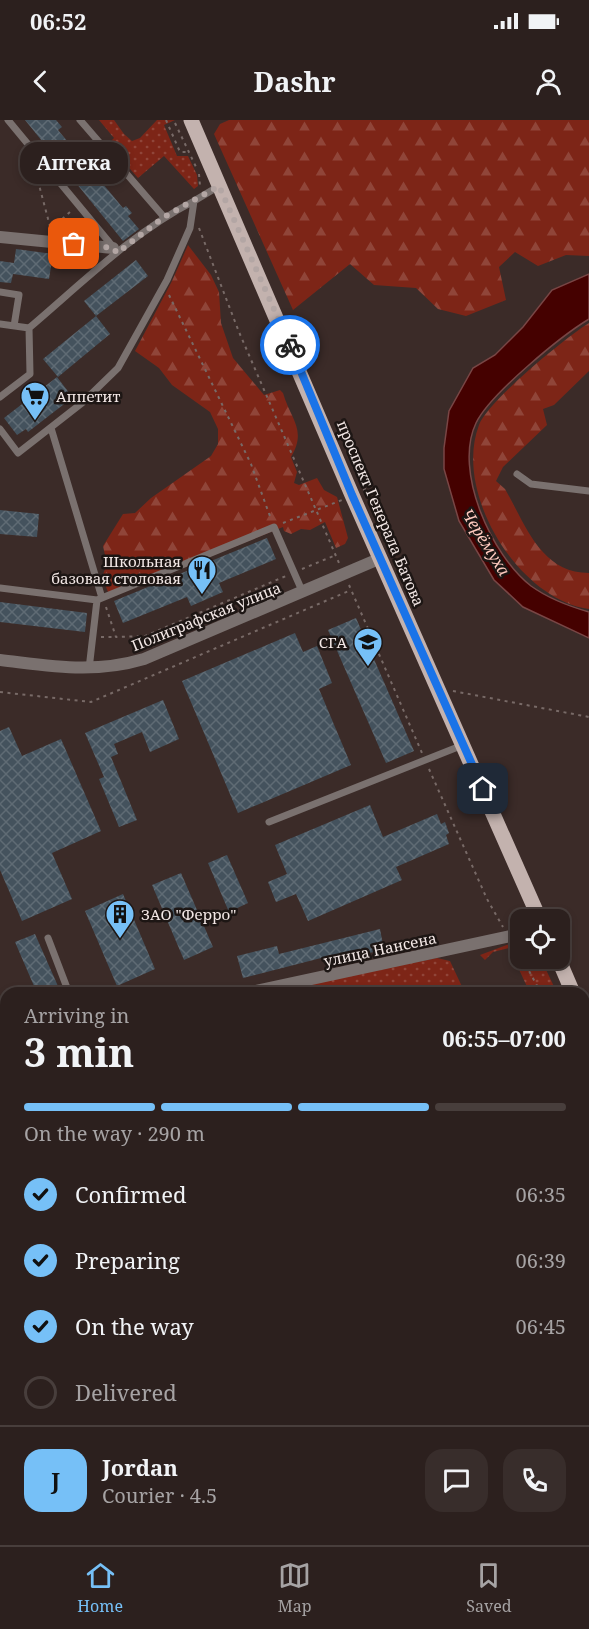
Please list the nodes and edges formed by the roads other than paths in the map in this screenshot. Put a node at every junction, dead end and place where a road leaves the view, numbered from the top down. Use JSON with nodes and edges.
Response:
{"nodes":[{"id":1,"x":8,"y":120,"type":"edge"},
{"id":2,"x":80,"y":120,"type":"edge"},
{"id":3,"x":184,"y":124,"type":"edge"},
{"id":4,"x":219,"y":186,"type":"junction"},
{"id":5,"x":194,"y":201,"type":"junction"},
{"id":6,"x":164,"y":217,"type":"junction"},
{"id":7,"x":0,"y":237,"type":"edge"},
{"id":8,"x":115,"y":250,"type":"junction"},
{"id":9,"x":0,"y":292,"type":"edge"},
{"id":10,"x":0,"y":324,"type":"edge"},
{"id":11,"x":14,"y":326,"type":"junction"},
{"id":12,"x":29,"y":328,"type":"junction"},
{"id":13,"x":0,"y":397,"type":"edge"},
{"id":14,"x":51,"y":428,"type":"junction"},
{"id":15,"x":0,"y":429,"type":"edge"},
{"id":16,"x":517,"y":474,"type":"dead end"},
{"id":17,"x":589,"y":491,"type":"edge"},
{"id":18,"x":381,"y":558,"type":"junction"},
{"id":19,"x":0,"y":588,"type":"edge"},
{"id":20,"x":303,"y":593,"type":"junction"},
{"id":21,"x":100,"y":599,"type":"junction"},
{"id":22,"x":0,"y":660,"type":"edge"},
{"id":23,"x":89,"y":669,"type":"junction"},
{"id":24,"x":463,"y":745,"type":"junction"},
{"id":25,"x":269,"y":822,"type":"dead end"},
{"id":26,"x":535,"y":909,"type":"edge"},
{"id":27,"x":510,"y":936,"type":"edge"},
{"id":28,"x":48,"y":938,"type":"dead end"},
{"id":29,"x":563,"y":969,"type":"edge"},
{"id":30,"x":67,"y":987,"type":"edge"},
{"id":31,"x":274,"y":987,"type":"edge"},
{"id":32,"x":570,"y":987,"type":"edge"}],
"edges":[{"from":1,"to":8,"type":"lane"},
{"from":2,"to":6,"type":"lane"},
{"from":3,"to":4,"type":"main road","name":"проспект Генерала Батова"},
{"from":4,"to":5,"type":"lane"},
{"from":4,"to":18,"type":"main road","name":"проспект Генерала Батова"},
{"from":5,"to":6,"type":"lane"},
{"from":5,"to":14,"type":"lane"},
{"from":6,"to":8,"type":"lane"},
{"from":7,"to":8,"type":"street"},
{"from":8,"to":12,"type":"lane"},
{"from":9,"to":11,"type":"lane"},
{"from":10,"to":11,"type":"lane"},
{"from":11,"to":12,"type":"lane"},
{"from":12,"to":13,"type":"lane"},
{"from":14,"to":15,"type":"lane"},
{"from":14,"to":21,"type":"lane"},
{"from":16,"to":17,"type":"lane"},
{"from":18,"to":20,"type":"street","name":"Полиграфская улица"},
{"from":18,"to":24,"type":"main road","name":"проспект Генерала Батова"},
{"from":19,"to":21,"type":"lane"},
{"from":20,"to":21,"type":"lane"},
{"from":20,"to":23,"type":"street","name":"Полиграфская улица"},
{"from":21,"to":23,"type":"lane"},
{"from":22,"to":23,"type":"street","name":"Полиграфская улица"},
{"from":24,"to":25,"type":"lane"},
{"from":24,"to":26,"type":"main road","name":"проспект Генерала Батова"},
{"from":27,"to":31,"type":"street","name":"улица Нансена"},
{"from":28,"to":30,"type":"lane"},
{"from":29,"to":32,"type":"main road"}]}
